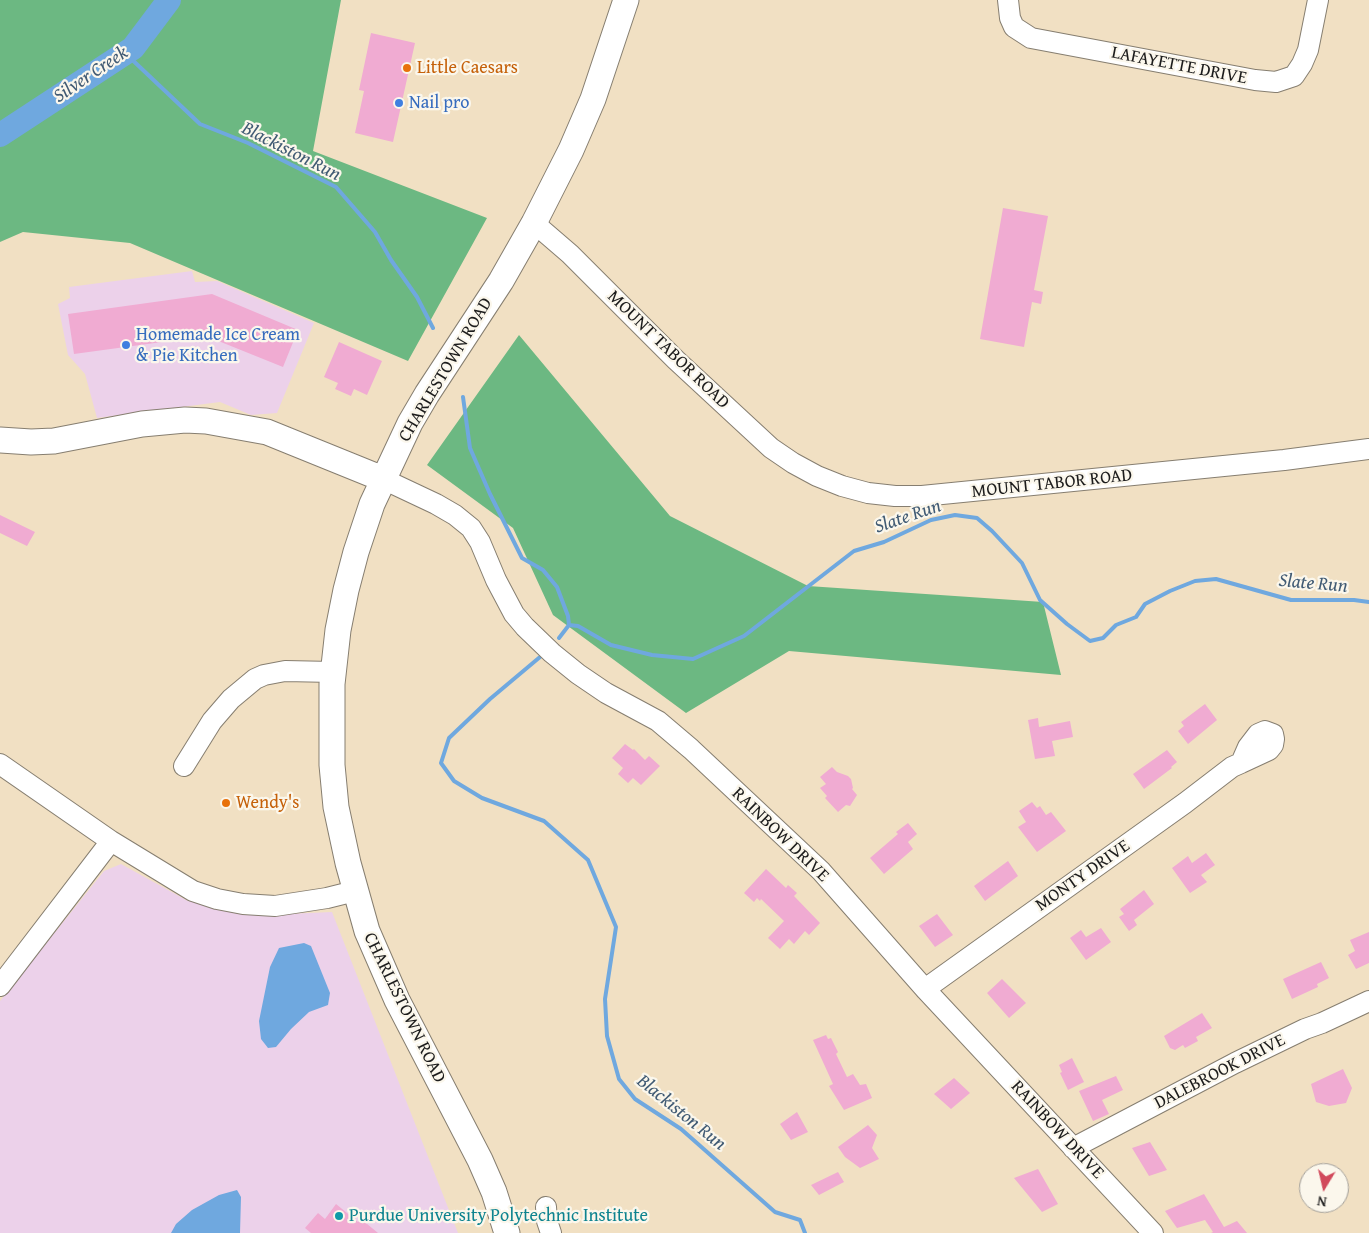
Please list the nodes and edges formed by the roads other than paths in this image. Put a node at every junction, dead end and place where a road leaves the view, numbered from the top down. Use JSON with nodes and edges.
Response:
{"nodes":[{"id":1,"x":626,"y":0,"type":"edge"},
{"id":2,"x":1008,"y":0,"type":"edge"},
{"id":3,"x":1318,"y":0,"type":"edge"},
{"id":4,"x":534,"y":223,"type":"junction"},
{"id":5,"x":0,"y":440,"type":"edge"},
{"id":6,"x":1369,"y":449,"type":"edge"},
{"id":7,"x":383,"y":479,"type":"junction"},
{"id":8,"x":333,"y":672,"type":"junction"},
{"id":9,"x":0,"y":764,"type":"edge"},
{"id":10,"x":1241,"y":764,"type":"dead end"},
{"id":11,"x":184,"y":766,"type":"dead end"},
{"id":12,"x":111,"y":842,"type":"junction"},
{"id":13,"x":355,"y":891,"type":"junction"},
{"id":14,"x":0,"y":986,"type":"edge"},
{"id":15,"x":925,"y":989,"type":"junction"},
{"id":16,"x":1369,"y":1001,"type":"edge"},
{"id":17,"x":1073,"y":1148,"type":"junction"},
{"id":18,"x":546,"y":1207,"type":"dead end"},
{"id":19,"x":507,"y":1233,"type":"edge"},
{"id":20,"x":551,"y":1233,"type":"edge"},
{"id":21,"x":1152,"y":1233,"type":"edge"}],
"edges":[{"from":1,"to":4,"type":"main road","name":"CHARLESTOWN ROAD"},
{"from":2,"to":3,"type":"street","name":"LAFAYETTE DRIVE"},
{"from":4,"to":6,"type":"street","name":"MOUNT TABOR ROAD"},
{"from":4,"to":7,"type":"main road","name":"CHARLESTOWN ROAD"},
{"from":5,"to":7,"type":"main road"},
{"from":7,"to":8,"type":"main road","name":"CHARLESTOWN ROAD"},
{"from":7,"to":15,"type":"street","name":"RAINBOW DRIVE"},
{"from":8,"to":11,"type":"street"},
{"from":8,"to":13,"type":"main road","name":"CHARLESTOWN ROAD"},
{"from":9,"to":12,"type":"street"},
{"from":10,"to":15,"type":"street","name":"MONTY DRIVE"},
{"from":12,"to":13,"type":"street"},
{"from":12,"to":14,"type":"street"},
{"from":13,"to":19,"type":"main road","name":"CHARLESTOWN ROAD"},
{"from":15,"to":17,"type":"street","name":"RAINBOW DRIVE"},
{"from":16,"to":17,"type":"street","name":"DALEBROOK DRIVE"},
{"from":17,"to":21,"type":"street","name":"RAINBOW DRIVE"},
{"from":18,"to":20,"type":"street"}]}
